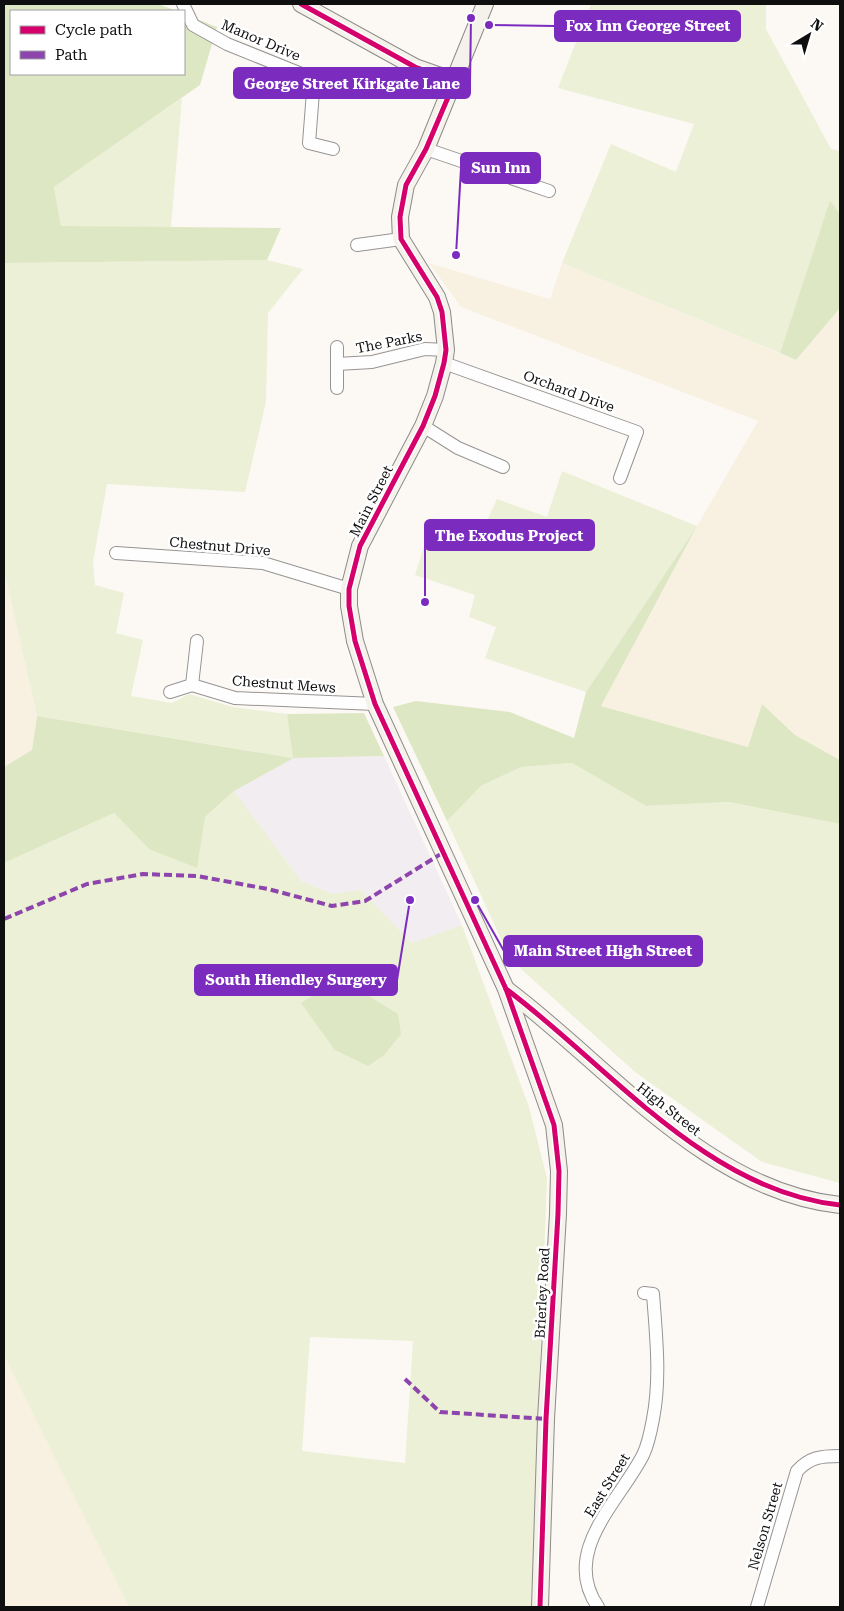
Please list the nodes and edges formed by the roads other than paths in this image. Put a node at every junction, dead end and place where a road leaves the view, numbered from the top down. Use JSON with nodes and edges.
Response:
{"nodes":[{"id":1,"x":184,"y":4,"type":"edge"},
{"id":2,"x":301,"y":4,"type":"edge"},
{"id":3,"x":485,"y":4,"type":"edge"},
{"id":4,"x":320,"y":10,"type":"edge"},
{"id":5,"x":455,"y":81,"type":"junction"},
{"id":6,"x":332,"y":149,"type":"dead end"},
{"id":7,"x":426,"y":149,"type":"junction"},
{"id":8,"x":549,"y":191,"type":"dead end"},
{"id":9,"x":401,"y":239,"type":"junction"},
{"id":10,"x":357,"y":245,"type":"dead end"},
{"id":11,"x":337,"y":346,"type":"dead end"},
{"id":12,"x":445,"y":356,"type":"junction"},
{"id":13,"x":337,"y":364,"type":"junction"},
{"id":14,"x":336,"y":388,"type":"dead end"},
{"id":15,"x":423,"y":426,"type":"junction"},
{"id":16,"x":503,"y":467,"type":"dead end"},
{"id":17,"x":620,"y":478,"type":"dead end"},
{"id":18,"x":116,"y":553,"type":"dead end"},
{"id":19,"x":349,"y":590,"type":"junction"},
{"id":20,"x":197,"y":641,"type":"dead end"},
{"id":21,"x":192,"y":685,"type":"junction"},
{"id":22,"x":170,"y":692,"type":"dead end"},
{"id":23,"x":375,"y":704,"type":"junction"},
{"id":24,"x":506,"y":989,"type":"junction"},
{"id":25,"x":840,"y":1205,"type":"edge"},
{"id":26,"x":644,"y":1293,"type":"dead end"},
{"id":27,"x":840,"y":1456,"type":"edge"},
{"id":28,"x":540,"y":1607,"type":"edge"},
{"id":29,"x":598,"y":1607,"type":"edge"},
{"id":30,"x":757,"y":1607,"type":"edge"}],
"edges":[{"from":1,"to":6,"type":"street","name":"Manor Drive"},
{"from":2,"to":4,"type":"street"},
{"from":3,"to":5,"type":"street"},
{"from":4,"to":5,"type":"street"},
{"from":5,"to":7,"type":"street"},
{"from":7,"to":8,"type":"street"},
{"from":7,"to":9,"type":"street"},
{"from":9,"to":10,"type":"street"},
{"from":9,"to":12,"type":"street","name":"Main Street"},
{"from":11,"to":13,"type":"street","name":"The Parks"},
{"from":12,"to":13,"type":"street","name":"The Parks"},
{"from":12,"to":15,"type":"street","name":"Main Street"},
{"from":12,"to":17,"type":"street","name":"Orchard Drive"},
{"from":13,"to":14,"type":"street","name":"The Parks"},
{"from":15,"to":16,"type":"street"},
{"from":15,"to":19,"type":"street","name":"Main Street"},
{"from":18,"to":19,"type":"street","name":"Chestnut Drive"},
{"from":19,"to":23,"type":"street","name":"Main Street"},
{"from":20,"to":21,"type":"street"},
{"from":21,"to":22,"type":"street"},
{"from":21,"to":23,"type":"street","name":"Chestnut Mews"},
{"from":23,"to":24,"type":"street","name":"Main Street"},
{"from":24,"to":25,"type":"street","name":"High Street"},
{"from":24,"to":28,"type":"street","name":"Brierley Road"},
{"from":26,"to":29,"type":"street","name":"East Street"},
{"from":27,"to":30,"type":"street","name":"Nelson Street"}]}
